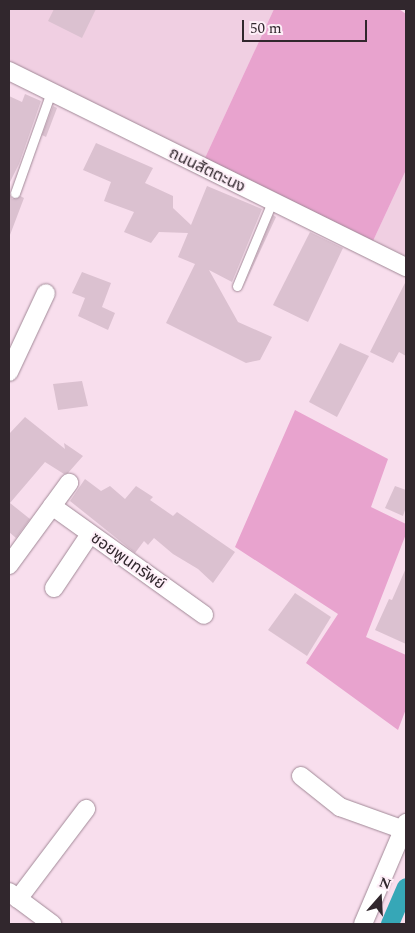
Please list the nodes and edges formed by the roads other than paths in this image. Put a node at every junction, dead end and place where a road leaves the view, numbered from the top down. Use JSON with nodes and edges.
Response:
{"nodes":[{"id":1,"x":9,"y":71,"type":"edge"},
{"id":2,"x":51,"y":92,"type":"junction"},
{"id":3,"x":15,"y":193,"type":"dead end"},
{"id":4,"x":272,"y":202,"type":"junction"},
{"id":5,"x":406,"y":267,"type":"edge"},
{"id":6,"x":237,"y":286,"type":"dead end"},
{"id":7,"x":46,"y":293,"type":"dead end"},
{"id":8,"x":9,"y":372,"type":"edge"},
{"id":9,"x":69,"y":484,"type":"dead end"},
{"id":10,"x":52,"y":506,"type":"junction"},
{"id":11,"x":90,"y":534,"type":"junction"},
{"id":12,"x":9,"y":565,"type":"edge"},
{"id":13,"x":54,"y":588,"type":"dead end"},
{"id":14,"x":204,"y":615,"type":"dead end"},
{"id":15,"x":301,"y":776,"type":"dead end"},
{"id":16,"x":86,"y":809,"type":"dead end"},
{"id":17,"x":405,"y":826,"type":"edge"},
{"id":18,"x":400,"y":863,"type":"edge"},
{"id":19,"x":13,"y":895,"type":"edge"},
{"id":20,"x":52,"y":924,"type":"edge"},
{"id":21,"x":363,"y":924,"type":"edge"}],
"edges":[{"from":1,"to":2,"type":"street","name":"ถนนสัตตะนง"},
{"from":2,"to":3,"type":"lane"},
{"from":2,"to":4,"type":"street","name":"ถนนสัตตะนง"},
{"from":4,"to":5,"type":"street","name":"ถนนสัตตะนง"},
{"from":4,"to":6,"type":"lane"},
{"from":7,"to":8,"type":"street"},
{"from":9,"to":10,"type":"street"},
{"from":10,"to":11,"type":"street","name":"ซอยพูนทรัพย์"},
{"from":10,"to":12,"type":"street"},
{"from":11,"to":13,"type":"street"},
{"from":11,"to":14,"type":"street","name":"ซอยพูนทรัพย์"},
{"from":15,"to":17,"type":"street"},
{"from":16,"to":19,"type":"street"},
{"from":17,"to":18,"type":"street"},
{"from":18,"to":21,"type":"street"},
{"from":19,"to":20,"type":"street"}]}
